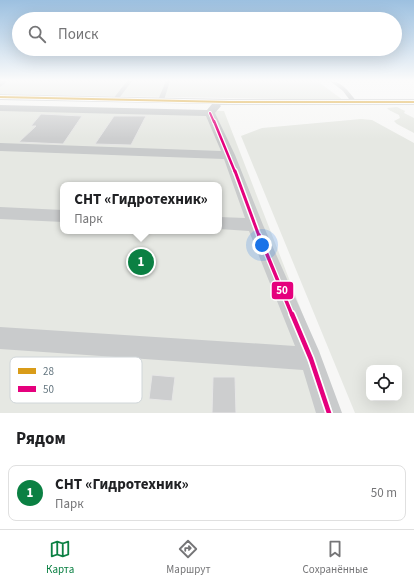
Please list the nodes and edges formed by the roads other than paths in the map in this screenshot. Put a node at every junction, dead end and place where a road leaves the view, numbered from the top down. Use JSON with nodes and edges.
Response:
{"nodes":[{"id":1,"x":163,"y":100,"type":"edge"},
{"id":2,"x":354,"y":102,"type":"joint"},
{"id":3,"x":414,"y":102,"type":"edge"},
{"id":4,"x":214,"y":107,"type":"junction"},
{"id":5,"x":0,"y":108,"type":"edge"},
{"id":6,"x":0,"y":148,"type":"edge"},
{"id":7,"x":229,"y":155,"type":"junction"},
{"id":8,"x":0,"y":213,"type":"edge"},
{"id":9,"x":60,"y":216,"type":"edge"},
{"id":10,"x":222,"y":224,"type":"edge"},
{"id":11,"x":255,"y":225,"type":"junction"},
{"id":12,"x":0,"y":338,"type":"edge"},
{"id":13,"x":311,"y":359,"type":"junction"},
{"id":14,"x":329,"y":413,"type":"edge"}],
"edges":[{"from":1,"to":4,"type":"street"},
{"from":2,"to":3,"type":"street"},
{"from":2,"to":4,"type":"street"},
{"from":4,"to":5,"type":"street"},
{"from":4,"to":7,"type":"street"},
{"from":6,"to":7,"type":"street"},
{"from":7,"to":11,"type":"street"},
{"from":8,"to":9,"type":"street"},
{"from":10,"to":11,"type":"street"},
{"from":11,"to":13,"type":"street"},
{"from":12,"to":13,"type":"street"},
{"from":13,"to":14,"type":"street"}]}
